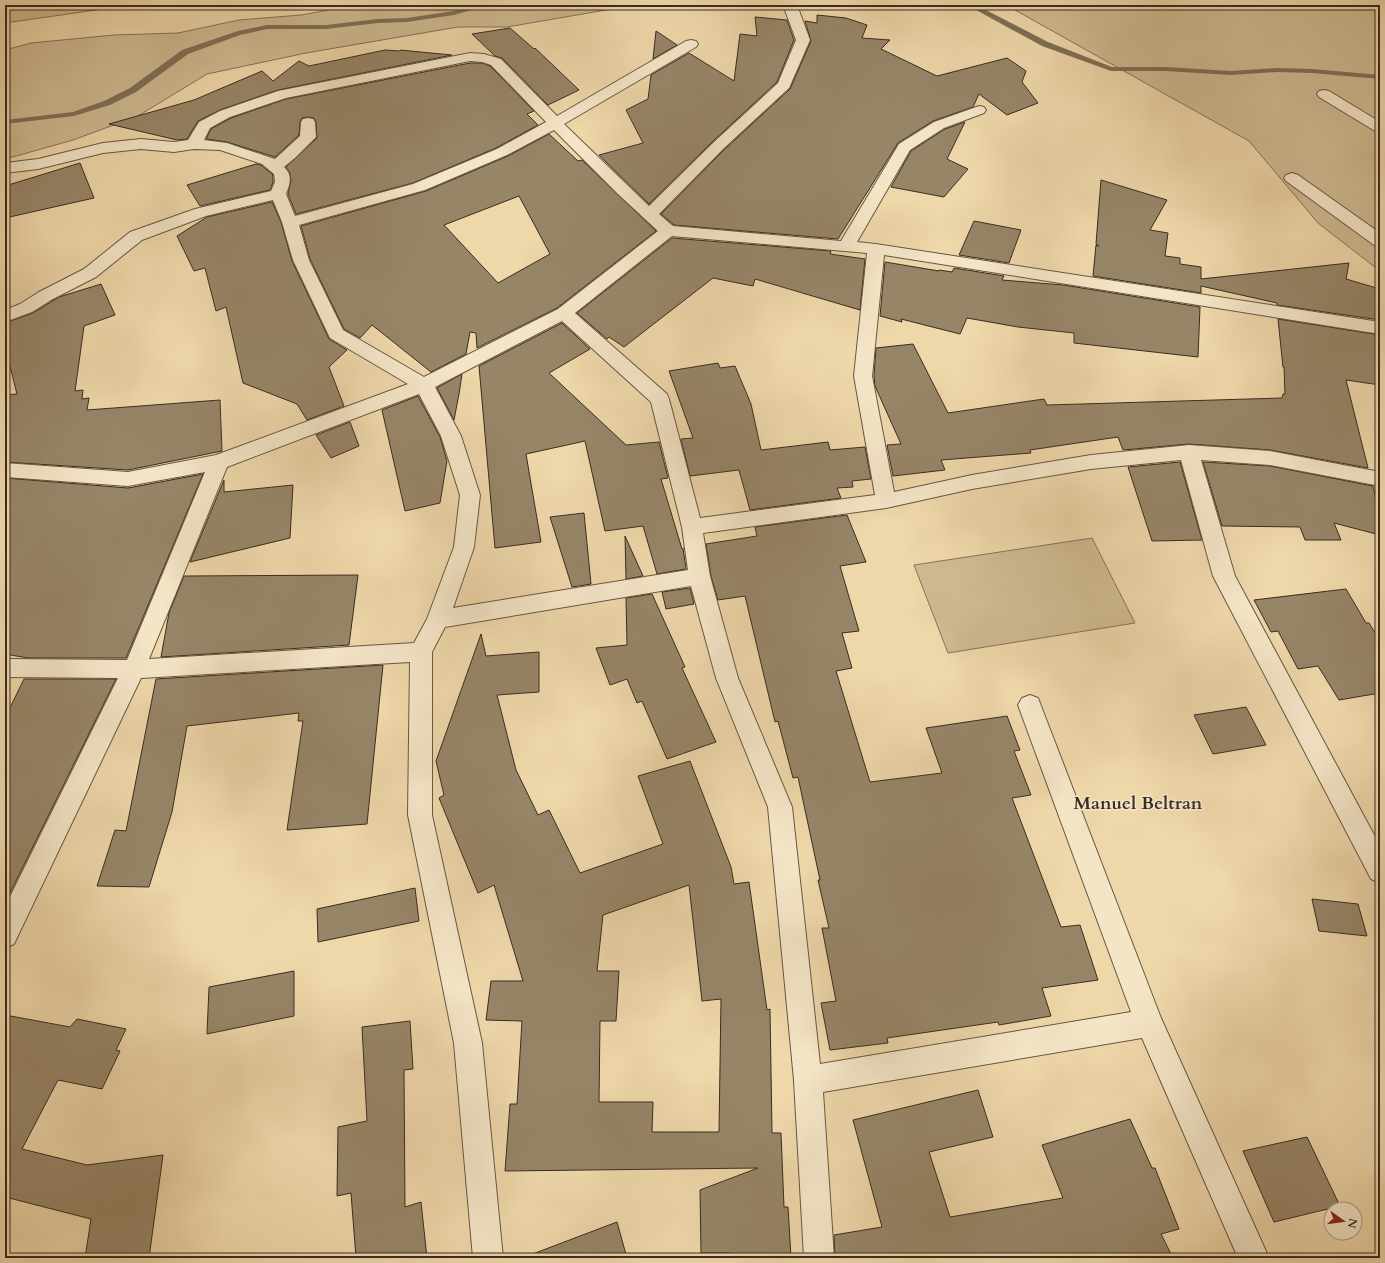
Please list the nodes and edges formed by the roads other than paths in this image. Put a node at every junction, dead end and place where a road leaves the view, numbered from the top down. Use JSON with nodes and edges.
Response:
{"nodes":[{"id":1,"x":790,"y":5,"type":"edge"},
{"id":2,"x":691,"y":44,"type":"dead end"},
{"id":3,"x":1324,"y":94,"type":"dead end"},
{"id":4,"x":979,"y":110,"type":"dead end"},
{"id":5,"x":308,"y":122,"type":"dead end"},
{"id":6,"x":556,"y":123,"type":"junction"},
{"id":7,"x":1380,"y":128,"type":"edge"},
{"id":8,"x":194,"y":144,"type":"junction"},
{"id":9,"x":275,"y":167,"type":"junction"},
{"id":10,"x":5,"y":168,"type":"edge"},
{"id":11,"x":1292,"y":178,"type":"dead end"},
{"id":12,"x":278,"y":194,"type":"junction"},
{"id":13,"x":649,"y":215,"type":"junction"},
{"id":14,"x":290,"y":222,"type":"junction"},
{"id":15,"x":668,"y":231,"type":"junction"},
{"id":16,"x":1380,"y":241,"type":"edge"},
{"id":17,"x":846,"y":246,"type":"junction"},
{"id":18,"x":876,"y":250,"type":"junction"},
{"id":19,"x":564,"y":313,"type":"junction"},
{"id":20,"x":5,"y":316,"type":"edge"},
{"id":21,"x":1380,"y":328,"type":"edge"},
{"id":22,"x":424,"y":385,"type":"junction"},
{"id":23,"x":1189,"y":452,"type":"junction"},
{"id":24,"x":219,"y":462,"type":"junction"},
{"id":25,"x":5,"y":470,"type":"edge"},
{"id":26,"x":1380,"y":479,"type":"edge"},
{"id":27,"x":886,"y":501,"type":"junction"},
{"id":28,"x":692,"y":527,"type":"junction"},
{"id":29,"x":699,"y":576,"type":"junction"},
{"id":30,"x":438,"y":619,"type":"junction"},
{"id":31,"x":421,"y":652,"type":"junction"},
{"id":32,"x":5,"y":668,"type":"edge"},
{"id":33,"x":134,"y":669,"type":"junction"},
{"id":34,"x":1030,"y":705,"type":"dead end"},
{"id":35,"x":1380,"y":871,"type":"edge"},
{"id":36,"x":5,"y":936,"type":"edge"},
{"id":37,"x":1149,"y":1022,"type":"junction"},
{"id":38,"x":808,"y":1080,"type":"junction"},
{"id":39,"x":488,"y":1258,"type":"edge"},
{"id":40,"x":819,"y":1258,"type":"edge"},
{"id":41,"x":1254,"y":1258,"type":"edge"}],
"edges":[{"from":1,"to":13,"type":"street"},
{"from":2,"to":6,"type":"street"},
{"from":3,"to":7,"type":"street"},
{"from":4,"to":17,"type":"street"},
{"from":5,"to":9,"type":"street"},
{"from":6,"to":8,"type":"street"},
{"from":6,"to":13,"type":"street"},
{"from":6,"to":14,"type":"street"},
{"from":8,"to":9,"type":"street"},
{"from":8,"to":10,"type":"street"},
{"from":9,"to":12,"type":"street"},
{"from":11,"to":16,"type":"street"},
{"from":12,"to":14,"type":"street"},
{"from":12,"to":20,"type":"street"},
{"from":13,"to":15,"type":"street"},
{"from":14,"to":22,"type":"street"},
{"from":15,"to":17,"type":"street"},
{"from":15,"to":19,"type":"street"},
{"from":17,"to":18,"type":"street"},
{"from":18,"to":21,"type":"street"},
{"from":18,"to":27,"type":"street"},
{"from":19,"to":22,"type":"street"},
{"from":19,"to":28,"type":"street"},
{"from":22,"to":24,"type":"street"},
{"from":22,"to":30,"type":"street"},
{"from":23,"to":26,"type":"street"},
{"from":23,"to":27,"type":"street"},
{"from":23,"to":35,"type":"street"},
{"from":24,"to":25,"type":"street"},
{"from":24,"to":33,"type":"street"},
{"from":27,"to":28,"type":"street"},
{"from":28,"to":29,"type":"street"},
{"from":29,"to":30,"type":"street"},
{"from":29,"to":38,"type":"street"},
{"from":30,"to":31,"type":"street"},
{"from":31,"to":33,"type":"street"},
{"from":31,"to":39,"type":"street"},
{"from":32,"to":33,"type":"street"},
{"from":33,"to":36,"type":"street"},
{"from":34,"to":37,"type":"street"},
{"from":37,"to":38,"type":"street"},
{"from":37,"to":41,"type":"street"},
{"from":38,"to":40,"type":"street"}]}
